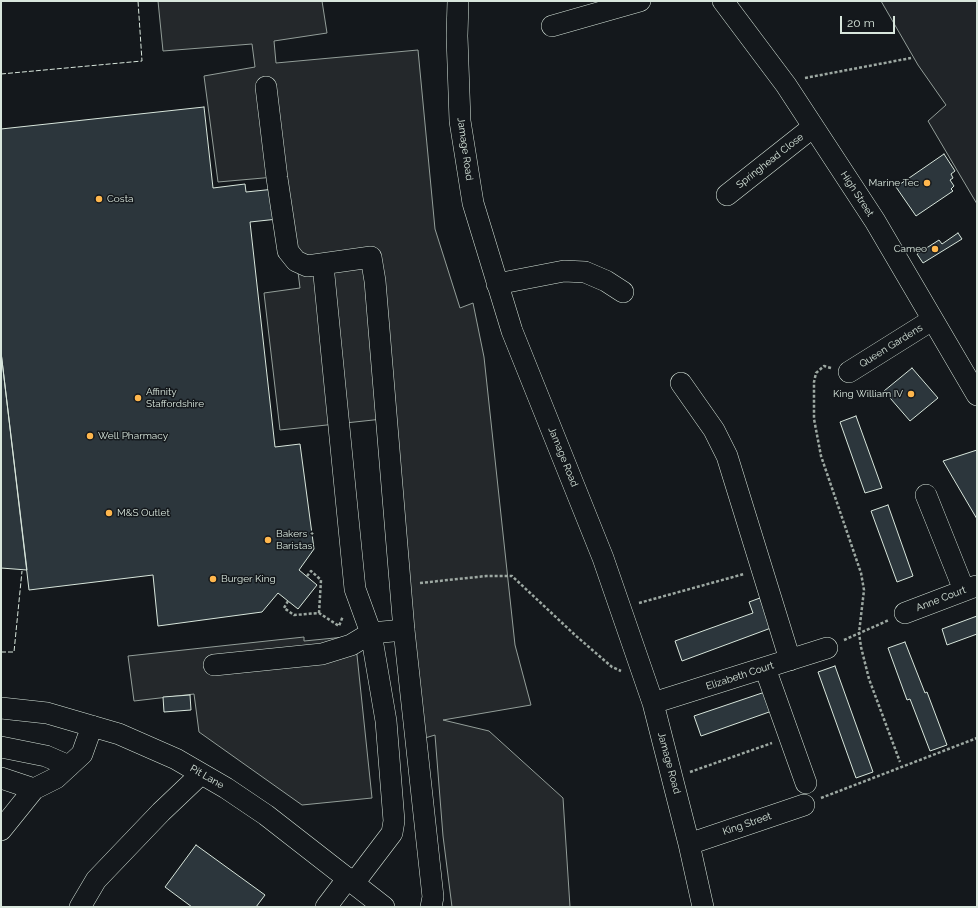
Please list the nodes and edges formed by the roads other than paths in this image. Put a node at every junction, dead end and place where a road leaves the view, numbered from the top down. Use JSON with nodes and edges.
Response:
{"nodes":[{"id":1,"x":458,"y":1,"type":"edge"},
{"id":2,"x":640,"y":1,"type":"edge"},
{"id":3,"x":724,"y":1,"type":"edge"},
{"id":4,"x":552,"y":26,"type":"dead end"},
{"id":5,"x":266,"y":87,"type":"dead end"},
{"id":6,"x":813,"y":127,"type":"junction"},
{"id":7,"x":727,"y":195,"type":"dead end"},
{"id":8,"x":323,"y":265,"type":"junction"},
{"id":9,"x":497,"y":284,"type":"junction"},
{"id":10,"x":623,"y":292,"type":"dead end"},
{"id":11,"x":932,"y":320,"type":"junction"},
{"id":12,"x":849,"y":372,"type":"road end"},
{"id":13,"x":681,"y":383,"type":"dead end"},
{"id":14,"x":977,"y":394,"type":"edge"},
{"id":15,"x":926,"y":495,"type":"dead end"},
{"id":16,"x":970,"y":588,"type":"edge"},
{"id":17,"x":905,"y":613,"type":"road end"},
{"id":18,"x":404,"y":630,"type":"junction"},
{"id":19,"x":371,"y":633,"type":"junction"},
{"id":20,"x":827,"y":648,"type":"road end"},
{"id":21,"x":790,"y":660,"type":"junction"},
{"id":22,"x":214,"y":665,"type":"dead end"},
{"id":23,"x":765,"y":668,"type":"junction"},
{"id":24,"x":650,"y":694,"type":"junction"},
{"id":25,"x":1,"y":708,"type":"edge"},
{"id":26,"x":414,"y":719,"type":"junction"},
{"id":27,"x":386,"y":721,"type":"junction"},
{"id":28,"x":92,"y":726,"type":"junction"},
{"id":29,"x":1,"y":747,"type":"edge"},
{"id":30,"x":69,"y":766,"type":"junction"},
{"id":31,"x":201,"y":774,"type":"junction"},
{"id":32,"x":1,"y":778,"type":"edge"},
{"id":33,"x":806,"y":783,"type":"dead end"},
{"id":34,"x":34,"y":790,"type":"junction"},
{"id":35,"x":804,"y":804,"type":"road end"},
{"id":36,"x":1,"y":830,"type":"edge"},
{"id":37,"x":690,"y":844,"type":"junction"},
{"id":38,"x":351,"y":880,"type":"junction"},
{"id":39,"x":80,"y":907,"type":"edge"},
{"id":40,"x":326,"y":907,"type":"edge"},
{"id":41,"x":384,"y":907,"type":"edge"},
{"id":42,"x":431,"y":907,"type":"edge"},
{"id":43,"x":703,"y":907,"type":"edge"}],
"edges":[{"from":1,"to":9,"type":"street","name":"Jamage Road"},
{"from":2,"to":4,"type":"street"},
{"from":3,"to":6,"type":"street","name":"High Street"},
{"from":5,"to":8,"type":"street"},
{"from":6,"to":7,"type":"street","name":"Springhead Close"},
{"from":6,"to":11,"type":"street","name":"High Street"},
{"from":8,"to":18,"type":"street"},
{"from":8,"to":19,"type":"street"},
{"from":9,"to":10,"type":"street"},
{"from":9,"to":24,"type":"street","name":"Jamage Road"},
{"from":11,"to":12,"type":"street","name":"Queen Gardens"},
{"from":11,"to":14,"type":"street","name":"High Street"},
{"from":13,"to":21,"type":"street"},
{"from":15,"to":16,"type":"street"},
{"from":16,"to":17,"type":"street","name":"Anne Court"},
{"from":18,"to":19,"type":"street"},
{"from":18,"to":26,"type":"street"},
{"from":19,"to":22,"type":"street"},
{"from":19,"to":27,"type":"street"},
{"from":20,"to":21,"type":"street","name":"Elizabeth Court"},
{"from":21,"to":23,"type":"street","name":"Elizabeth Court"},
{"from":23,"to":24,"type":"street","name":"Elizabeth Court"},
{"from":23,"to":33,"type":"street"},
{"from":24,"to":37,"type":"street","name":"Jamage Road"},
{"from":25,"to":28,"type":"street","name":"Pit Lane"},
{"from":26,"to":27,"type":"street"},
{"from":26,"to":42,"type":"street"},
{"from":27,"to":38,"type":"street"},
{"from":28,"to":30,"type":"street"},
{"from":28,"to":31,"type":"street","name":"Pit Lane"},
{"from":29,"to":30,"type":"street"},
{"from":30,"to":34,"type":"street"},
{"from":31,"to":38,"type":"street","name":"Pit Lane"},
{"from":31,"to":39,"type":"street"},
{"from":32,"to":34,"type":"street"},
{"from":34,"to":36,"type":"street"},
{"from":35,"to":37,"type":"street","name":"King Street"},
{"from":37,"to":43,"type":"street","name":"Jamage Road"},
{"from":38,"to":40,"type":"street"},
{"from":38,"to":41,"type":"street","name":"Pit Lane"}]}
